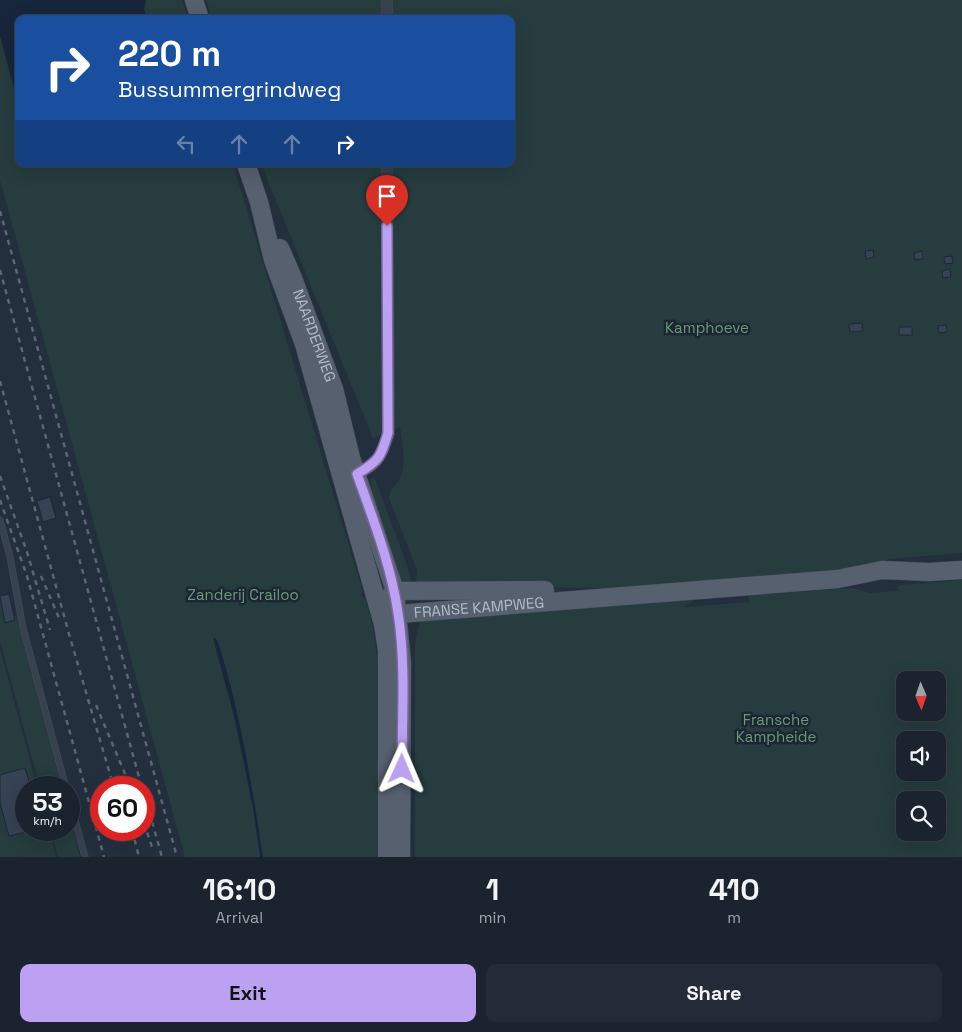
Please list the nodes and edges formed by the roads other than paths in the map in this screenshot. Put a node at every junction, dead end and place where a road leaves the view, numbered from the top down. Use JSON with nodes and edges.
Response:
{"nodes":[{"id":1,"x":194,"y":0,"type":"edge"},
{"id":2,"x":387,"y":0,"type":"edge"},
{"id":3,"x":199,"y":15,"type":"edge"},
{"id":4,"x":387,"y":15,"type":"edge"},
{"id":5,"x":247,"y":167,"type":"edge"},
{"id":6,"x":387,"y":167,"type":"edge"},
{"id":7,"x":349,"y":476,"type":"junction"},
{"id":8,"x":0,"y":520,"type":"edge"},
{"id":9,"x":962,"y":570,"type":"edge"},
{"id":10,"x":395,"y":591,"type":"junction"},
{"id":11,"x":673,"y":591,"type":"junction"},
{"id":12,"x":378,"y":607,"type":"junction"},
{"id":13,"x":399,"y":614,"type":"junction"},
{"id":14,"x":63,"y":776,"type":"edge"},
{"id":15,"x":80,"y":838,"type":"edge"},
{"id":16,"x":85,"y":857,"type":"edge"},
{"id":17,"x":387,"y":857,"type":"edge"},
{"id":18,"x":400,"y":857,"type":"edge"}],
"edges":[{"from":1,"to":3,"type":"main road"},
{"from":2,"to":4,"type":"street"},
{"from":5,"to":7,"type":"main road","name":"NAARDERWEG"},
{"from":6,"to":7,"type":"street"},
{"from":7,"to":10,"type":"main road"},
{"from":7,"to":12,"type":"main road"},
{"from":8,"to":14,"type":"lane"},
{"from":9,"to":11,"type":"main road","name":"FRANSE KAMPWEG"},
{"from":10,"to":11,"type":"main road","name":"FRANSE KAMPWEG"},
{"from":10,"to":12,"type":"main road"},
{"from":10,"to":13,"type":"main road"},
{"from":11,"to":13,"type":"main road","name":"FRANSE KAMPWEG"},
{"from":12,"to":13,"type":"main road","name":"FRANSE KAMPWEG"},
{"from":12,"to":17,"type":"main road"},
{"from":13,"to":18,"type":"main road"},
{"from":15,"to":16,"type":"lane"}]}
